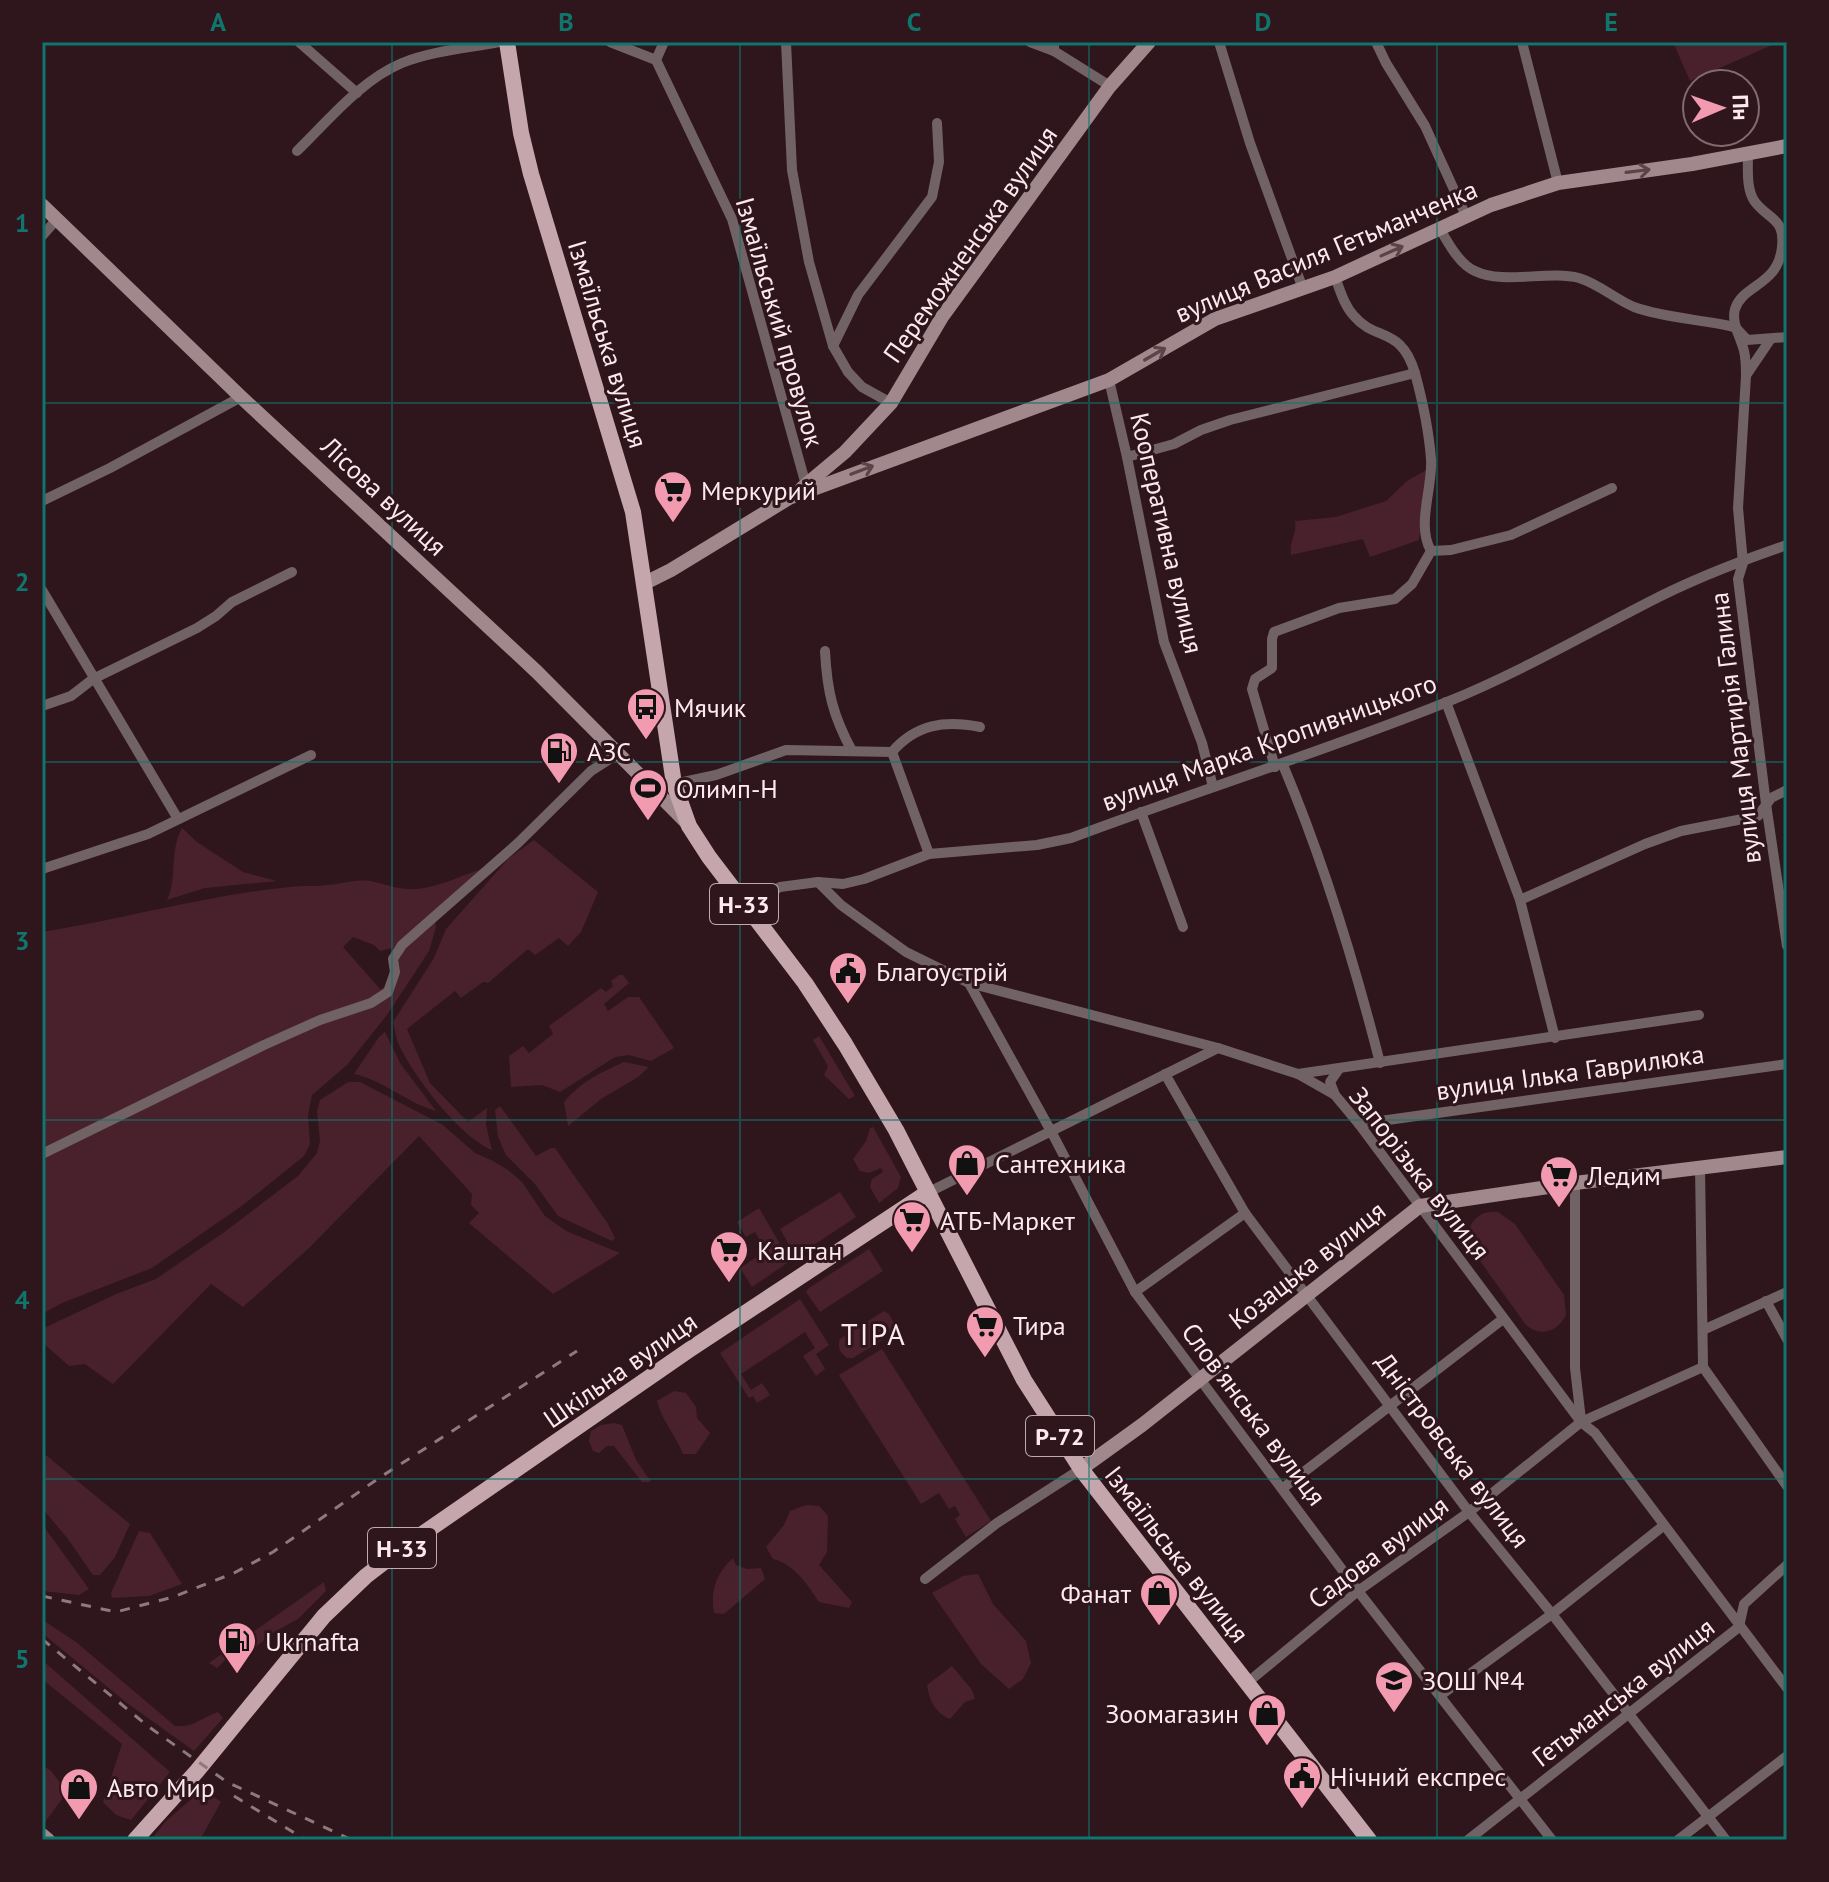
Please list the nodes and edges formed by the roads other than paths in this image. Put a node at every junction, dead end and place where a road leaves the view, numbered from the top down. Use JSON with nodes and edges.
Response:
{"nodes":[{"id":1,"x":299,"y":42,"type":"edge"},
{"id":2,"x":499,"y":42,"type":"edge"},
{"id":3,"x":507,"y":42,"type":"edge"},
{"id":4,"x":610,"y":42,"type":"edge"},
{"id":5,"x":664,"y":42,"type":"edge"},
{"id":6,"x":786,"y":42,"type":"edge"},
{"id":7,"x":1030,"y":42,"type":"edge"},
{"id":8,"x":1149,"y":42,"type":"edge"},
{"id":9,"x":1219,"y":42,"type":"edge"},
{"id":10,"x":1376,"y":42,"type":"edge"},
{"id":11,"x":1522,"y":42,"type":"edge"},
{"id":12,"x":1054,"y":46,"type":"edge"},
{"id":13,"x":656,"y":60,"type":"junction"},
{"id":14,"x":1110,"y":86,"type":"junction"},
{"id":15,"x":357,"y":93,"type":"junction"},
{"id":16,"x":937,"y":123,"type":"dead end"},
{"id":17,"x":1787,"y":146,"type":"edge"},
{"id":18,"x":297,"y":151,"type":"dead end"},
{"id":19,"x":1748,"y":154,"type":"junction"},
{"id":20,"x":1558,"y":183,"type":"junction"},
{"id":21,"x":42,"y":205,"type":"edge"},
{"id":22,"x":1466,"y":216,"type":"junction"},
{"id":23,"x":57,"y":219,"type":"junction"},
{"id":24,"x":1440,"y":229,"type":"junction"},
{"id":25,"x":42,"y":236,"type":"edge"},
{"id":26,"x":1335,"y":277,"type":"junction"},
{"id":27,"x":1303,"y":289,"type":"junction"},
{"id":28,"x":1736,"y":328,"type":"junction"},
{"id":29,"x":1787,"y":337,"type":"edge"},
{"id":30,"x":1770,"y":340,"type":"junction"},
{"id":31,"x":833,"y":346,"type":"junction"},
{"id":32,"x":1415,"y":373,"type":"junction"},
{"id":33,"x":1746,"y":376,"type":"junction"},
{"id":34,"x":1109,"y":380,"type":"junction"},
{"id":35,"x":241,"y":397,"type":"junction"},
{"id":36,"x":891,"y":403,"type":"junction"},
{"id":37,"x":1127,"y":457,"type":"junction"},
{"id":38,"x":806,"y":485,"type":"junction"},
{"id":39,"x":1612,"y":488,"type":"dead end"},
{"id":40,"x":789,"y":498,"type":"junction"},
{"id":41,"x":42,"y":501,"type":"edge"},
{"id":42,"x":1787,"y":545,"type":"edge"},
{"id":43,"x":1431,"y":551,"type":"junction"},
{"id":44,"x":1743,"y":563,"type":"junction"},
{"id":45,"x":292,"y":572,"type":"dead end"},
{"id":46,"x":645,"y":583,"type":"junction"},
{"id":47,"x":42,"y":590,"type":"edge"},
{"id":48,"x":825,"y":651,"type":"dead end"},
{"id":49,"x":93,"y":679,"type":"junction"},
{"id":50,"x":1446,"y":702,"type":"junction"},
{"id":51,"x":42,"y":706,"type":"edge"},
{"id":52,"x":980,"y":727,"type":"dead end"},
{"id":53,"x":852,"y":751,"type":"junction"},
{"id":54,"x":892,"y":752,"type":"junction"},
{"id":55,"x":311,"y":755,"type":"dead end"},
{"id":56,"x":616,"y":755,"type":"junction"},
{"id":57,"x":1279,"y":766,"type":"junction"},
{"id":58,"x":674,"y":784,"type":"junction"},
{"id":59,"x":1213,"y":787,"type":"junction"},
{"id":60,"x":1787,"y":790,"type":"edge"},
{"id":61,"x":1766,"y":804,"type":"junction"},
{"id":62,"x":1141,"y":812,"type":"junction"},
{"id":63,"x":178,"y":819,"type":"junction"},
{"id":64,"x":689,"y":826,"type":"junction"},
{"id":65,"x":929,"y":854,"type":"junction"},
{"id":66,"x":42,"y":869,"type":"edge"},
{"id":67,"x":818,"y":882,"type":"junction"},
{"id":68,"x":1520,"y":900,"type":"junction"},
{"id":69,"x":747,"y":906,"type":"junction"},
{"id":70,"x":1183,"y":927,"type":"dead end"},
{"id":71,"x":1787,"y":946,"type":"edge"},
{"id":72,"x":969,"y":983,"type":"junction"},
{"id":73,"x":1699,"y":1015,"type":"dead end"},
{"id":74,"x":1555,"y":1038,"type":"junction"},
{"id":75,"x":1218,"y":1048,"type":"junction"},
{"id":76,"x":1380,"y":1063,"type":"junction"},
{"id":77,"x":1787,"y":1064,"type":"edge"},
{"id":78,"x":1339,"y":1069,"type":"junction"},
{"id":79,"x":1165,"y":1074,"type":"junction"},
{"id":80,"x":1298,"y":1074,"type":"junction"},
{"id":81,"x":1335,"y":1095,"type":"junction"},
{"id":82,"x":1359,"y":1124,"type":"junction"},
{"id":83,"x":1052,"y":1133,"type":"junction"},
{"id":84,"x":42,"y":1154,"type":"edge"},
{"id":85,"x":1787,"y":1157,"type":"edge"},
{"id":86,"x":1700,"y":1167,"type":"junction"},
{"id":87,"x":1575,"y":1183,"type":"junction"},
{"id":88,"x":927,"y":1193,"type":"junction"},
{"id":89,"x":1420,"y":1206,"type":"junction"},
{"id":90,"x":1245,"y":1213,"type":"junction"},
{"id":91,"x":1135,"y":1292,"type":"junction"},
{"id":92,"x":1787,"y":1292,"type":"edge"},
{"id":93,"x":1307,"y":1293,"type":"junction"},
{"id":94,"x":1766,"y":1301,"type":"junction"},
{"id":95,"x":1503,"y":1319,"type":"junction"},
{"id":96,"x":1703,"y":1330,"type":"junction"},
{"id":97,"x":1787,"y":1339,"type":"edge"},
{"id":98,"x":1703,"y":1367,"type":"junction"},
{"id":99,"x":1201,"y":1379,"type":"junction"},
{"id":100,"x":1392,"y":1406,"type":"junction"},
{"id":101,"x":1581,"y":1422,"type":"junction"},
{"id":102,"x":1081,"y":1469,"type":"junction"},
{"id":103,"x":1787,"y":1486,"type":"edge"},
{"id":104,"x":1283,"y":1488,"type":"junction"},
{"id":105,"x":1469,"y":1512,"type":"junction"},
{"id":106,"x":1663,"y":1526,"type":"junction"},
{"id":107,"x":1787,"y":1565,"type":"edge"},
{"id":108,"x":925,"y":1579,"type":"dead end"},
{"id":109,"x":1358,"y":1591,"type":"junction"},
{"id":110,"x":1552,"y":1614,"type":"junction"},
{"id":111,"x":1739,"y":1627,"type":"junction"},
{"id":112,"x":1247,"y":1683,"type":"junction"},
{"id":113,"x":1787,"y":1688,"type":"edge"},
{"id":114,"x":1441,"y":1695,"type":"junction"},
{"id":115,"x":1629,"y":1716,"type":"junction"},
{"id":116,"x":1787,"y":1756,"type":"edge"},
{"id":117,"x":1521,"y":1800,"type":"junction"},
{"id":118,"x":1708,"y":1818,"type":"junction"},
{"id":119,"x":42,"y":1835,"type":"edge"},
{"id":120,"x":48,"y":1840,"type":"edge"},
{"id":121,"x":135,"y":1840,"type":"edge"},
{"id":122,"x":1369,"y":1840,"type":"edge"},
{"id":123,"x":1468,"y":1840,"type":"edge"},
{"id":124,"x":1552,"y":1840,"type":"edge"},
{"id":125,"x":1678,"y":1840,"type":"edge"},
{"id":126,"x":1726,"y":1840,"type":"edge"}],
"edges":[{"from":1,"to":15,"type":"street"},
{"from":2,"to":15,"type":"street"},
{"from":3,"to":46,"type":"main road","name":"Ізмаїльська вулиця","number":"Н-33"},
{"from":4,"to":13,"type":"street"},
{"from":5,"to":13,"type":"street"},
{"from":6,"to":31,"type":"street"},
{"from":7,"to":12,"type":"street"},
{"from":8,"to":14,"type":"street","name":"Переможненська вулиця"},
{"from":9,"to":27,"type":"street"},
{"from":10,"to":22,"type":"street"},
{"from":11,"to":20,"type":"street"},
{"from":12,"to":14,"type":"street"},
{"from":13,"to":38,"type":"street","name":"Ізмаїльський провулок"},
{"from":14,"to":36,"type":"street","name":"Переможненська вулиця"},
{"from":15,"to":18,"type":"street"},
{"from":16,"to":31,"type":"street"},
{"from":17,"to":19,"type":"street","name":"вулиця Василя Гетьманченка"},
{"from":20,"to":19,"type":"street","name":"вулиця Василя Гетьманченка","one_way":true},
{"from":19,"to":28,"type":"street"},
{"from":20,"to":22,"type":"street","name":"вулиця Василя Гетьманченка"},
{"from":21,"to":23,"type":"street","name":"Лісова вулиця"},
{"from":22,"to":24,"type":"street","name":"вулиця Василя Гетьманченка"},
{"from":23,"to":25,"type":"street"},
{"from":23,"to":35,"type":"street","name":"Лісова вулиця"},
{"from":26,"to":24,"type":"street","name":"вулиця Василя Гетьманченка","one_way":true},
{"from":24,"to":28,"type":"street"},
{"from":26,"to":27,"type":"street","name":"вулиця Василя Гетьманченка"},
{"from":26,"to":32,"type":"street"},
{"from":34,"to":27,"type":"street","name":"вулиця Василя Гетьманченка","one_way":true},
{"from":28,"to":30,"type":"street"},
{"from":28,"to":33,"type":"street","name":"вулиця Мартирія Галина"},
{"from":29,"to":30,"type":"street"},
{"from":30,"to":33,"type":"street"},
{"from":31,"to":36,"type":"street"},
{"from":32,"to":37,"type":"street"},
{"from":32,"to":43,"type":"street"},
{"from":33,"to":44,"type":"street","name":"вулиця Мартирія Галина"},
{"from":34,"to":37,"type":"street","name":"Кооперативна вулиця"},
{"from":40,"to":34,"type":"street","name":"вулиця Василя Гетьманченка","one_way":true},
{"from":35,"to":41,"type":"street"},
{"from":35,"to":56,"type":"street","name":"Лісова вулиця"},
{"from":36,"to":38,"type":"street","name":"Переможненська вулиця"},
{"from":37,"to":59,"type":"street","name":"Кооперативна вулиця"},
{"from":38,"to":40,"type":"street","name":"Переможненська вулиця"},
{"from":39,"to":43,"type":"street"},
{"from":40,"to":46,"type":"street","name":"вулиця Василя Гетьманченка"},
{"from":42,"to":44,"type":"street","name":"вулиця Марка Кропивницького"},
{"from":43,"to":57,"type":"street"},
{"from":44,"to":50,"type":"street","name":"вулиця Марка Кропивницького"},
{"from":44,"to":61,"type":"street","name":"вулиця Мартирія Галина"},
{"from":45,"to":49,"type":"street"},
{"from":46,"to":58,"type":"main road","name":"Ізмаїльська вулиця","number":"Н-33"},
{"from":47,"to":49,"type":"street"},
{"from":48,"to":53,"type":"street"},
{"from":49,"to":51,"type":"street"},
{"from":49,"to":63,"type":"street"},
{"from":50,"to":57,"type":"street","name":"вулиця Марка Кропивницького"},
{"from":50,"to":68,"type":"street"},
{"from":52,"to":54,"type":"street"},
{"from":53,"to":54,"type":"street"},
{"from":53,"to":58,"type":"street"},
{"from":54,"to":65,"type":"street"},
{"from":55,"to":63,"type":"street"},
{"from":56,"to":64,"type":"street","name":"Лісова вулиця"},
{"from":56,"to":84,"type":"street"},
{"from":57,"to":59,"type":"street","name":"вулиця Марка Кропивницького"},
{"from":57,"to":76,"type":"street"},
{"from":58,"to":64,"type":"main road","name":"Ізмаїльська вулиця","number":"Н-33"},
{"from":59,"to":62,"type":"street","name":"вулиця Марка Кропивницького"},
{"from":60,"to":61,"type":"street"},
{"from":61,"to":68,"type":"street"},
{"from":61,"to":71,"type":"street","name":"вулиця Мартирія Галина"},
{"from":62,"to":65,"type":"street","name":"вулиця Марка Кропивницького"},
{"from":62,"to":70,"type":"street"},
{"from":63,"to":66,"type":"street"},
{"from":64,"to":69,"type":"main road","name":"Ізмаїльська вулиця","number":"Н-33"},
{"from":65,"to":67,"type":"street","name":"вулиця Марка Кропивницького"},
{"from":67,"to":69,"type":"street","name":"вулиця Марка Кропивницького"},
{"from":67,"to":72,"type":"street","name":"Запорізька вулиця"},
{"from":68,"to":74,"type":"street"},
{"from":69,"to":88,"type":"main road","name":"Ізмаїльська вулиця","number":"Н-33"},
{"from":72,"to":75,"type":"street","name":"Запорізька вулиця"},
{"from":72,"to":83,"type":"street","name":"Словʼянська вулиця"},
{"from":73,"to":74,"type":"street"},
{"from":74,"to":76,"type":"street"},
{"from":75,"to":79,"type":"street","name":"Шкільна вулиця"},
{"from":75,"to":80,"type":"street","name":"Запорізька вулиця"},
{"from":76,"to":78,"type":"street"},
{"from":77,"to":82,"type":"street","name":"вулиця Ілька Гаврилюка"},
{"from":78,"to":80,"type":"street"},
{"from":78,"to":81,"type":"street"},
{"from":79,"to":83,"type":"street","name":"Шкільна вулиця"},
{"from":79,"to":90,"type":"street","name":"Дністровська вулиця"},
{"from":80,"to":81,"type":"street","name":"Запорізька вулиця"},
{"from":81,"to":82,"type":"street","name":"Запорізька вулиця"},
{"from":82,"to":89,"type":"street","name":"Запорізька вулиця"},
{"from":83,"to":88,"type":"street","name":"Шкільна вулиця"},
{"from":83,"to":91,"type":"street","name":"Словʼянська вулиця"},
{"from":85,"to":86,"type":"street","name":"Козацька вулиця"},
{"from":86,"to":87,"type":"street","name":"Козацька вулиця"},
{"from":86,"to":96,"type":"street"},
{"from":87,"to":89,"type":"street","name":"Козацька вулиця"},
{"from":87,"to":101,"type":"street"},
{"from":88,"to":102,"type":"main road","name":"Ізмаїльська вулиця","number":"Р-72"},
{"from":88,"to":121,"type":"main road","name":"Шкільна вулиця","number":"Н-33"},
{"from":89,"to":93,"type":"street","name":"Козацька вулиця"},
{"from":89,"to":95,"type":"street","name":"Запорізька вулиця"},
{"from":90,"to":91,"type":"street"},
{"from":90,"to":93,"type":"street","name":"Дністровська вулиця"},
{"from":91,"to":99,"type":"street","name":"Словʼянська вулиця"},
{"from":92,"to":94,"type":"street"},
{"from":93,"to":99,"type":"street","name":"Козацька вулиця"},
{"from":93,"to":100,"type":"street","name":"Дністровська вулиця"},
{"from":94,"to":96,"type":"street"},
{"from":94,"to":97,"type":"street"},
{"from":95,"to":100,"type":"street"},
{"from":95,"to":101,"type":"street","name":"Запорізька вулиця"},
{"from":96,"to":98,"type":"street"},
{"from":98,"to":101,"type":"street","name":"Садова вулиця"},
{"from":98,"to":103,"type":"street"},
{"from":99,"to":102,"type":"street","name":"Козацька вулиця"},
{"from":99,"to":104,"type":"street","name":"Словʼянська вулиця"},
{"from":100,"to":104,"type":"street"},
{"from":100,"to":105,"type":"street","name":"Дністровська вулиця"},
{"from":101,"to":105,"type":"street","name":"Садова вулиця"},
{"from":101,"to":106,"type":"street","name":"Запорізька вулиця"},
{"from":102,"to":108,"type":"street","name":"Козацька вулиця"},
{"from":102,"to":112,"type":"main road","name":"Ізмаїльська вулиця","number":"Р-72"},
{"from":104,"to":109,"type":"street","name":"Словʼянська вулиця"},
{"from":105,"to":109,"type":"street","name":"Садова вулиця"},
{"from":105,"to":110,"type":"street","name":"Дністровська вулиця"},
{"from":106,"to":110,"type":"street"},
{"from":106,"to":111,"type":"street","name":"Запорізька вулиця"},
{"from":107,"to":111,"type":"street","name":"Гетьманська вулиця"},
{"from":109,"to":112,"type":"street","name":"Садова вулиця"},
{"from":109,"to":114,"type":"street","name":"Словʼянська вулиця"},
{"from":110,"to":114,"type":"street"},
{"from":110,"to":115,"type":"street","name":"Дністровська вулиця"},
{"from":111,"to":113,"type":"street","name":"Запорізька вулиця"},
{"from":111,"to":115,"type":"street","name":"Гетьманська вулиця"},
{"from":112,"to":122,"type":"main road","name":"Ізмаїльська вулиця","number":"Р-72"},
{"from":114,"to":117,"type":"street","name":"Словʼянська вулиця"},
{"from":115,"to":117,"type":"street","name":"Гетьманська вулиця"},
{"from":115,"to":118,"type":"street","name":"Дністровська вулиця"},
{"from":116,"to":118,"type":"street"},
{"from":117,"to":123,"type":"street","name":"Гетьманська вулиця"},
{"from":117,"to":124,"type":"street","name":"Словʼянська вулиця"},
{"from":118,"to":125,"type":"street"},
{"from":118,"to":126,"type":"street","name":"Дністровська вулиця"},
{"from":119,"to":120,"type":"street"}]}
